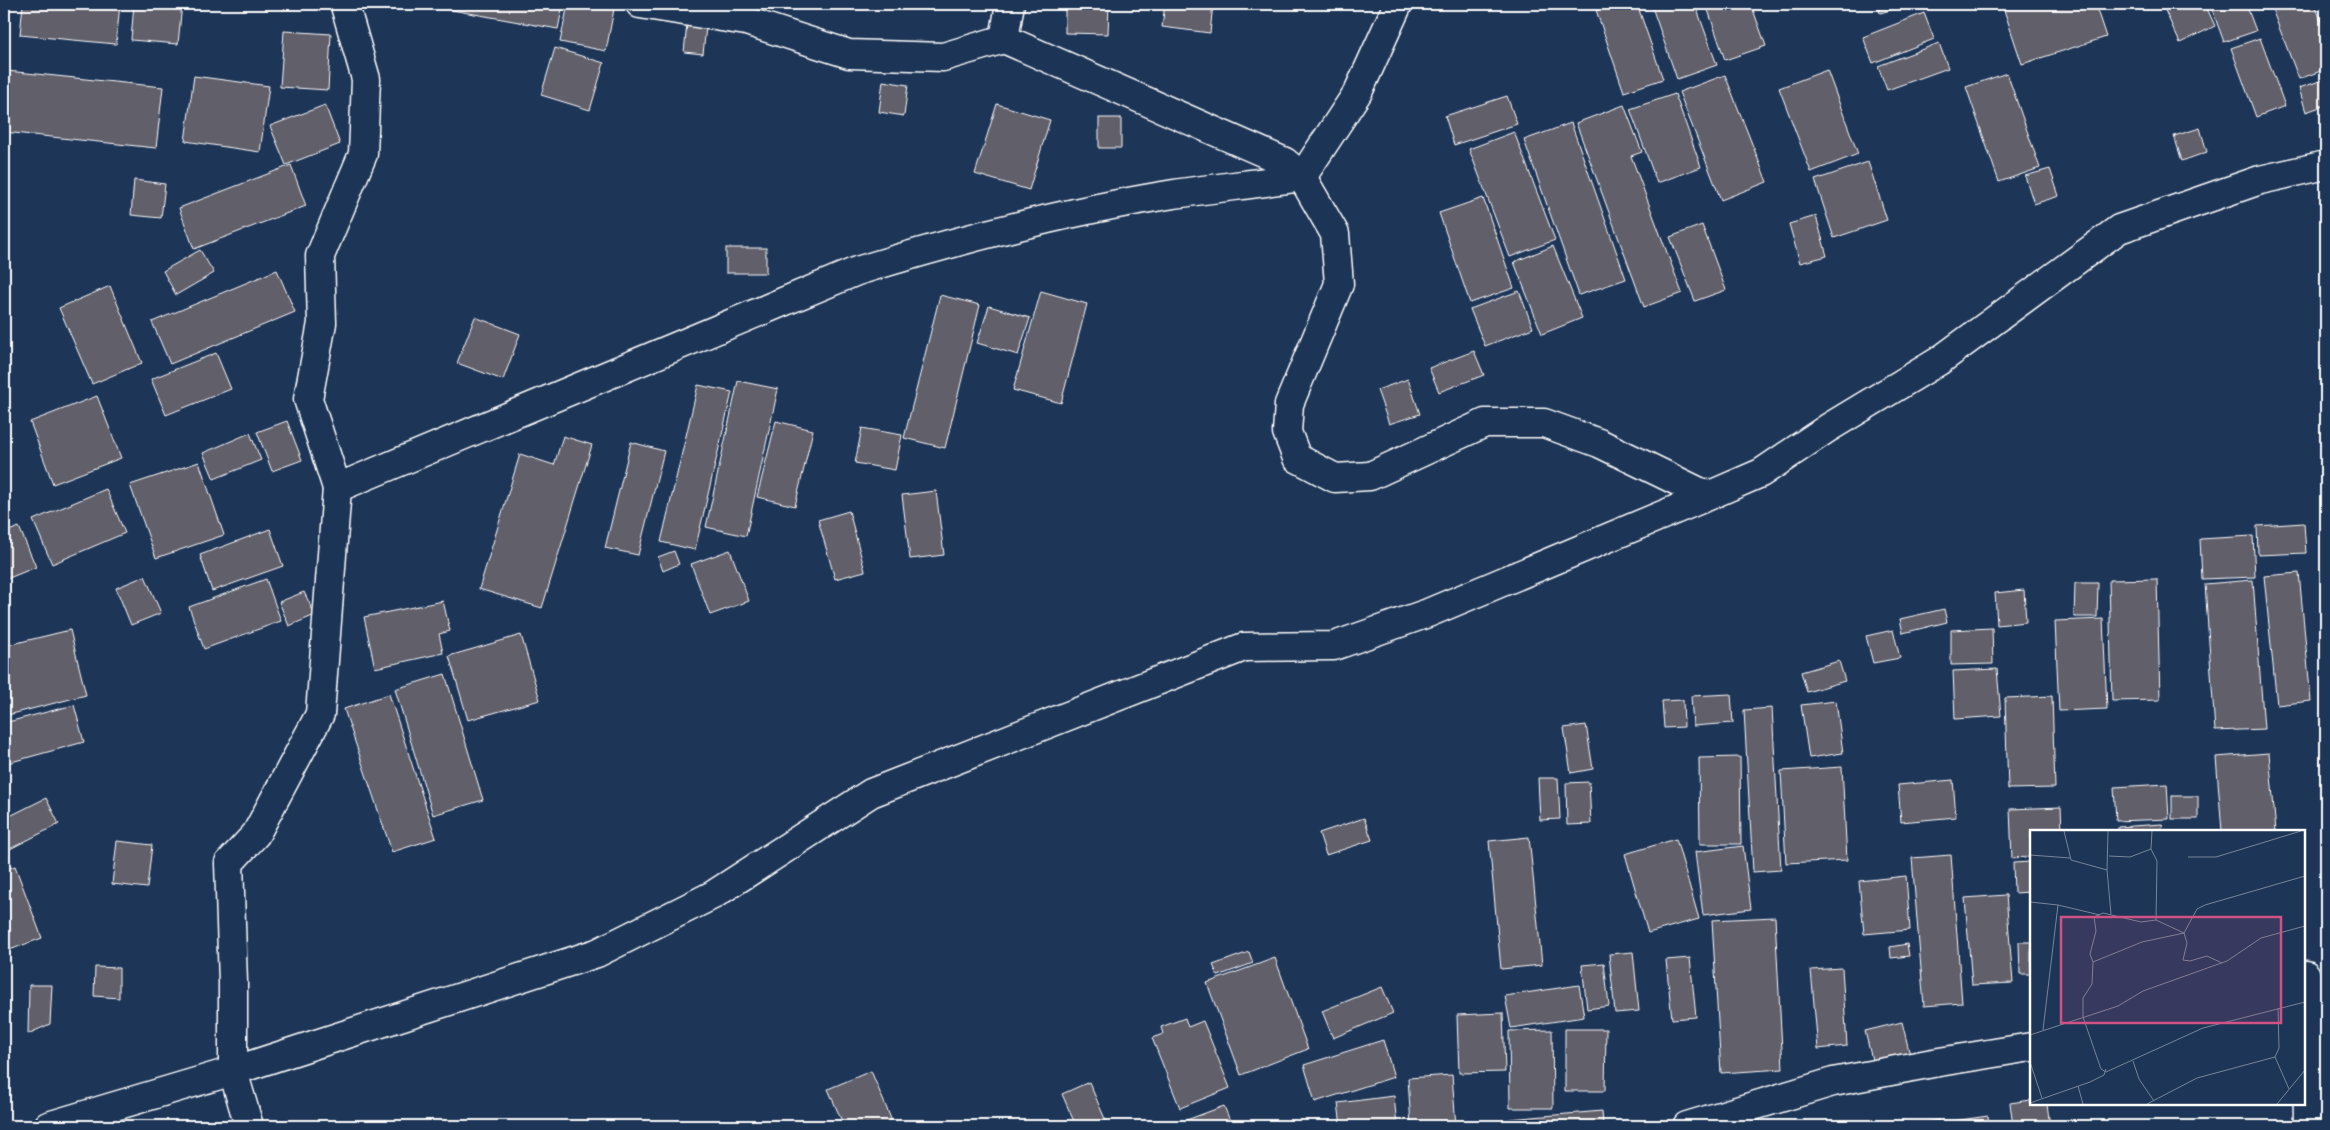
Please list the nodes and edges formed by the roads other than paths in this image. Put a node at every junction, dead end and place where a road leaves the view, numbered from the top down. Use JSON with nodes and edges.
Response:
{"nodes":[{"id":1,"x":349,"y":4,"type":"edge"},
{"id":2,"x":640,"y":4,"type":"edge"},
{"id":3,"x":1010,"y":4,"type":"edge"},
{"id":4,"x":1398,"y":4,"type":"edge"},
{"id":5,"x":1004,"y":39,"type":"junction"},
{"id":6,"x":2326,"y":165,"type":"edge"},
{"id":7,"x":1302,"y":177,"type":"junction"},
{"id":8,"x":337,"y":488,"type":"junction"},
{"id":9,"x":1708,"y":496,"type":"junction"},
{"id":10,"x":2312,"y":974,"type":"edge"},
{"id":11,"x":2030,"y":1047,"type":"edge"},
{"id":12,"x":233,"y":1071,"type":"junction"},
{"id":13,"x":48,"y":1126,"type":"edge"},
{"id":14,"x":249,"y":1126,"type":"edge"},
{"id":15,"x":1687,"y":1126,"type":"edge"},
{"id":16,"x":2308,"y":1126,"type":"edge"}],
"edges":[{"from":1,"to":8,"type":"street"},
{"from":2,"to":5,"type":"street"},
{"from":3,"to":5,"type":"street"},
{"from":4,"to":7,"type":"street"},
{"from":5,"to":7,"type":"street"},
{"from":6,"to":9,"type":"street"},
{"from":7,"to":8,"type":"street"},
{"from":7,"to":9,"type":"street"},
{"from":8,"to":12,"type":"street"},
{"from":9,"to":12,"type":"street"},
{"from":10,"to":16,"type":"street"},
{"from":11,"to":15,"type":"street"},
{"from":12,"to":13,"type":"street"},
{"from":12,"to":14,"type":"street"}]}
